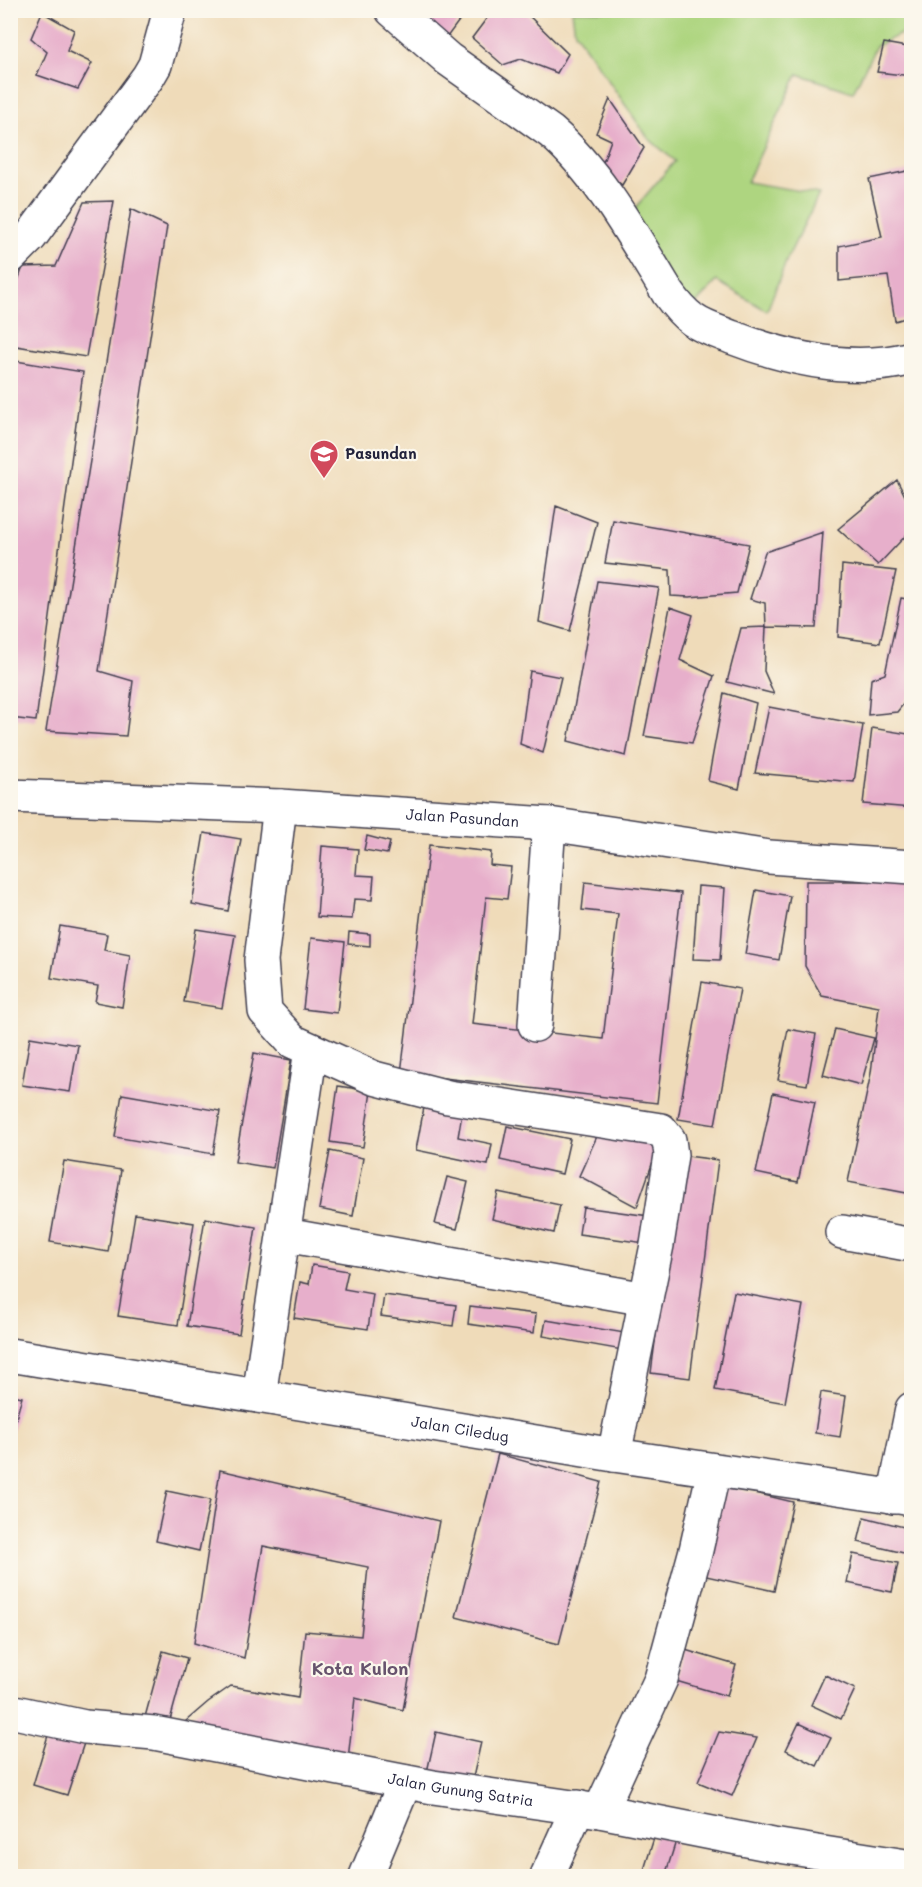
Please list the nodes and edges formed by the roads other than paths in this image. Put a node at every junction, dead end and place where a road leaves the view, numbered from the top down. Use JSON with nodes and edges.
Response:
{"nodes":[{"id":1,"x":170,"y":10,"type":"edge"},
{"id":2,"x":392,"y":10,"type":"edge"},
{"id":3,"x":10,"y":257,"type":"edge"},
{"id":4,"x":912,"y":358,"type":"edge"},
{"id":5,"x":10,"y":796,"type":"edge"},
{"id":6,"x":280,"y":806,"type":"junction"},
{"id":7,"x":549,"y":825,"type":"junction"},
{"id":8,"x":912,"y":867,"type":"edge"},
{"id":9,"x":535,"y":1025,"type":"dead end"},
{"id":10,"x":311,"y":1050,"type":"junction"},
{"id":11,"x":842,"y":1232,"type":"dead end"},
{"id":12,"x":285,"y":1235,"type":"junction"},
{"id":13,"x":912,"y":1245,"type":"edge"},
{"id":14,"x":646,"y":1299,"type":"junction"},
{"id":15,"x":10,"y":1355,"type":"edge"},
{"id":16,"x":260,"y":1396,"type":"junction"},
{"id":17,"x":912,"y":1409,"type":"edge"},
{"id":18,"x":614,"y":1455,"type":"junction"},
{"id":19,"x":714,"y":1470,"type":"junction"},
{"id":20,"x":903,"y":1498,"type":"edge"},
{"id":21,"x":10,"y":1711,"type":"edge"},
{"id":22,"x":405,"y":1782,"type":"junction"},
{"id":23,"x":589,"y":1809,"type":"junction"},
{"id":24,"x":912,"y":1866,"type":"edge"},
{"id":25,"x":366,"y":1876,"type":"edge"},
{"id":26,"x":547,"y":1876,"type":"edge"}],
"edges":[{"from":1,"to":3,"type":"street"},
{"from":2,"to":4,"type":"street"},
{"from":5,"to":6,"type":"street","name":"Jalan Pasundan"},
{"from":6,"to":7,"type":"street","name":"Jalan Pasundan"},
{"from":6,"to":10,"type":"street"},
{"from":7,"to":8,"type":"street","name":"Jalan Pasundan"},
{"from":7,"to":9,"type":"street"},
{"from":10,"to":12,"type":"street"},
{"from":10,"to":14,"type":"street"},
{"from":11,"to":13,"type":"street"},
{"from":12,"to":14,"type":"street"},
{"from":12,"to":16,"type":"street"},
{"from":14,"to":18,"type":"street"},
{"from":15,"to":16,"type":"street","name":"Jalan Ciledug"},
{"from":16,"to":18,"type":"street","name":"Jalan Ciledug"},
{"from":17,"to":20,"type":"street"},
{"from":18,"to":19,"type":"street","name":"Jalan Ciledug"},
{"from":19,"to":20,"type":"street","name":"Jalan Ciledug"},
{"from":19,"to":23,"type":"street"},
{"from":21,"to":22,"type":"street","name":"Jalan Gunung Satria"},
{"from":22,"to":23,"type":"street","name":"Jalan Gunung Satria"},
{"from":22,"to":25,"type":"street"},
{"from":23,"to":24,"type":"street","name":"Jalan Gunung Satria"},
{"from":23,"to":26,"type":"street"}]}
